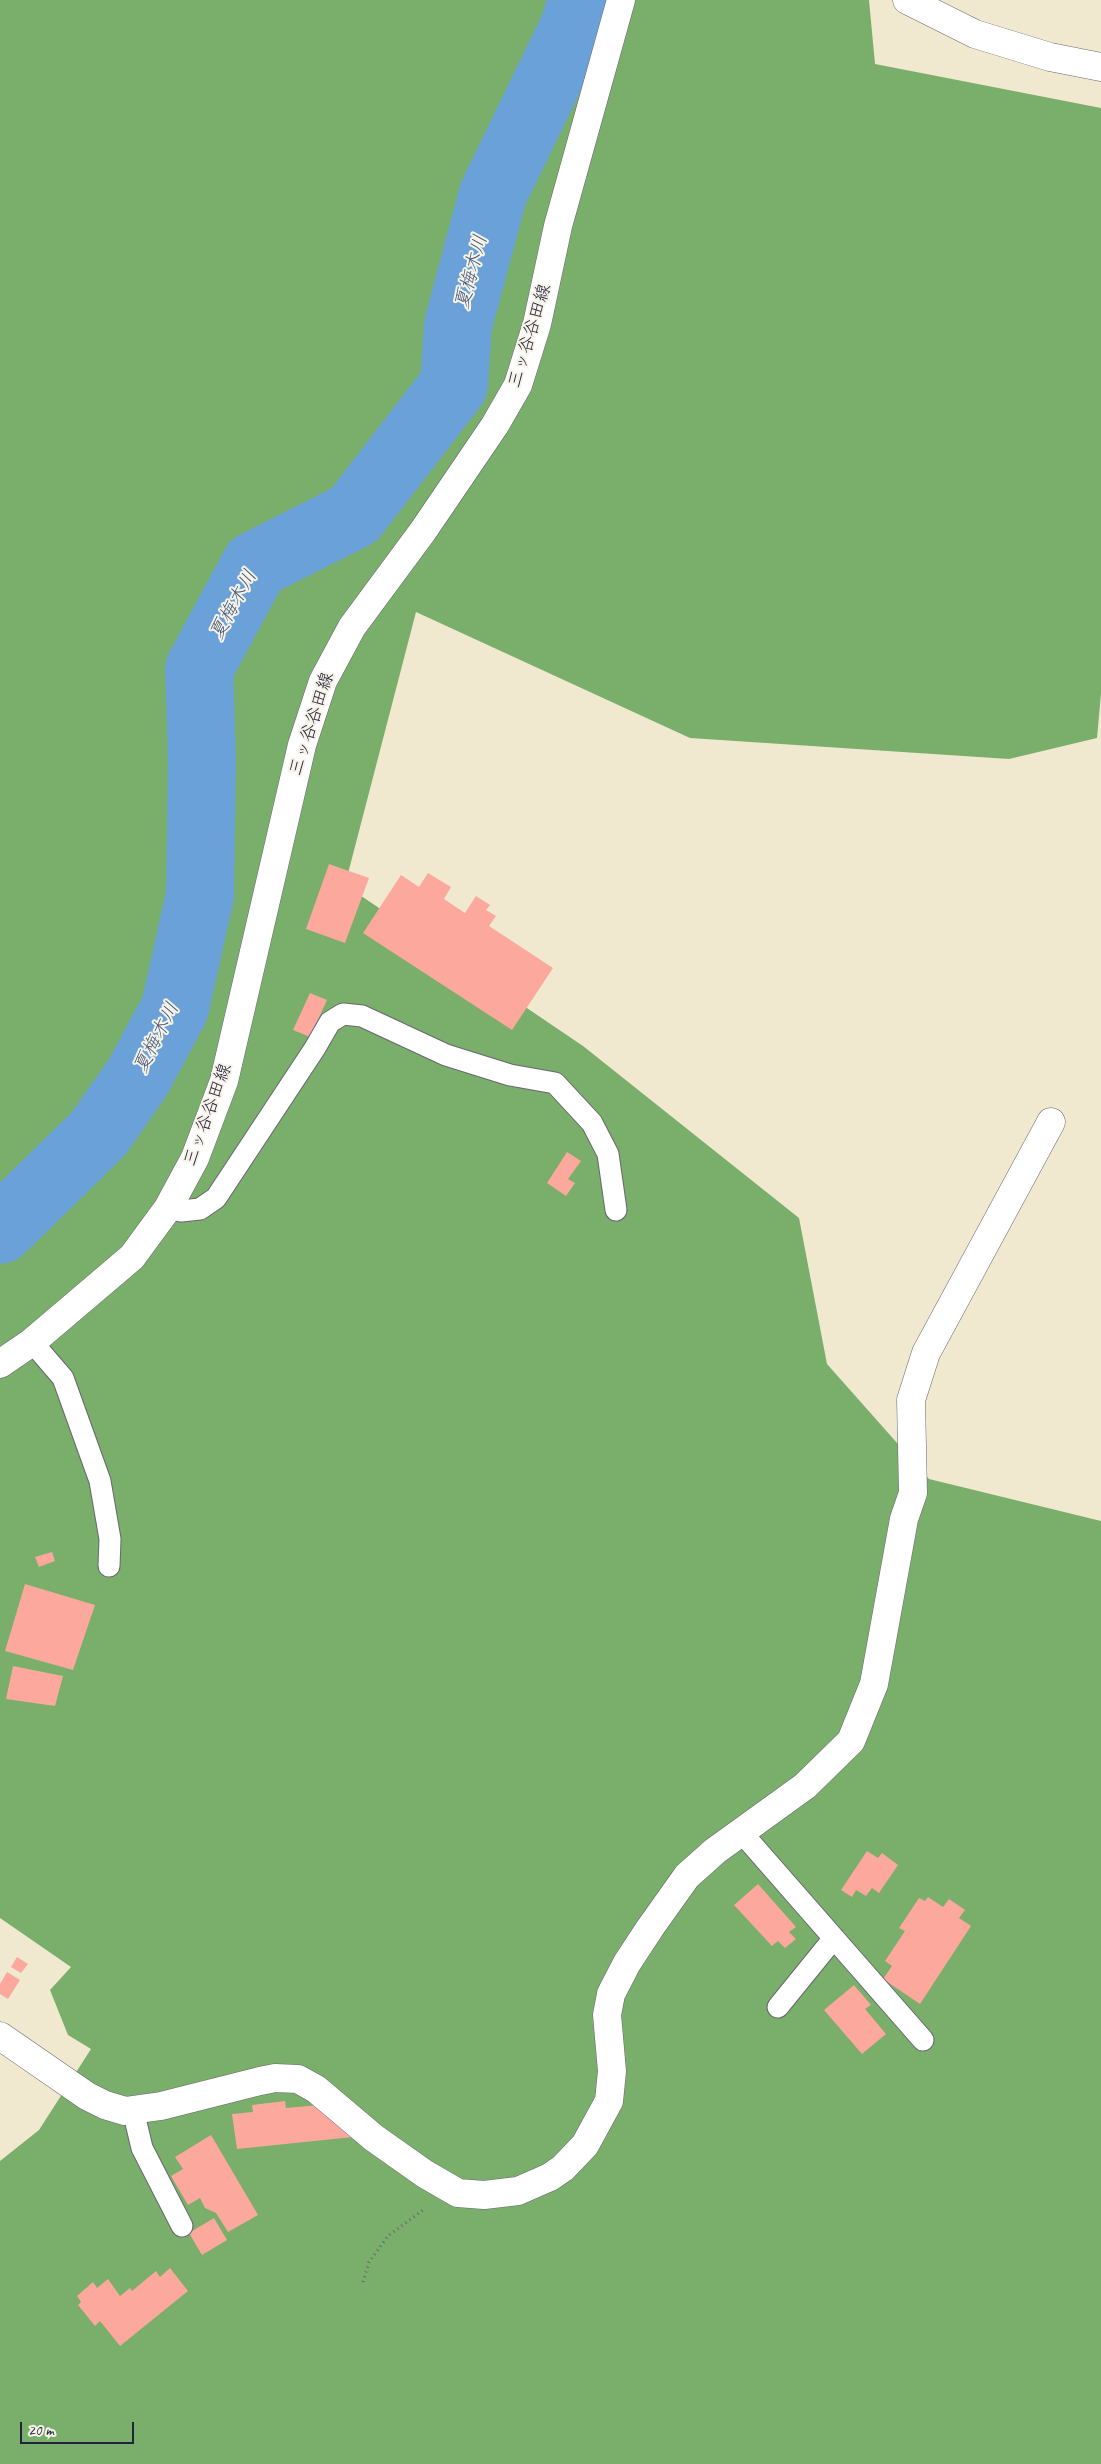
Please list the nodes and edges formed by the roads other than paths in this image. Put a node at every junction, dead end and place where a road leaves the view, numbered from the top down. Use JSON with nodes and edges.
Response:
{"nodes":[{"id":1,"x":621,"y":0,"type":"edge"},
{"id":2,"x":907,"y":0,"type":"edge"},
{"id":3,"x":1101,"y":68,"type":"edge"},
{"id":4,"x":1051,"y":1122,"type":"dead end"},
{"id":5,"x":168,"y":1208,"type":"junction"},
{"id":6,"x":616,"y":1210,"type":"dead end"},
{"id":7,"x":32,"y":1342,"type":"junction"},
{"id":8,"x":0,"y":1364,"type":"edge"},
{"id":9,"x":109,"y":1566,"type":"dead end"},
{"id":10,"x":742,"y":1833,"type":"junction"},
{"id":11,"x":834,"y":1938,"type":"junction"},
{"id":12,"x":778,"y":2007,"type":"dead end"},
{"id":13,"x":0,"y":2036,"type":"edge"},
{"id":14,"x":923,"y":2040,"type":"dead end"},
{"id":15,"x":133,"y":2110,"type":"junction"},
{"id":16,"x":182,"y":2226,"type":"dead end"}],
"edges":[{"from":1,"to":5,"type":"street","name":"三ッ谷谷田線"},
{"from":2,"to":3,"type":"street"},
{"from":4,"to":10,"type":"street"},
{"from":5,"to":6,"type":"lane"},
{"from":5,"to":7,"type":"street","name":"三ッ谷谷田線"},
{"from":7,"to":8,"type":"street","name":"三ッ谷谷田線"},
{"from":7,"to":9,"type":"lane"},
{"from":10,"to":11,"type":"lane"},
{"from":10,"to":15,"type":"street"},
{"from":11,"to":12,"type":"lane"},
{"from":11,"to":14,"type":"lane"},
{"from":13,"to":15,"type":"street"},
{"from":15,"to":16,"type":"lane"}]}
